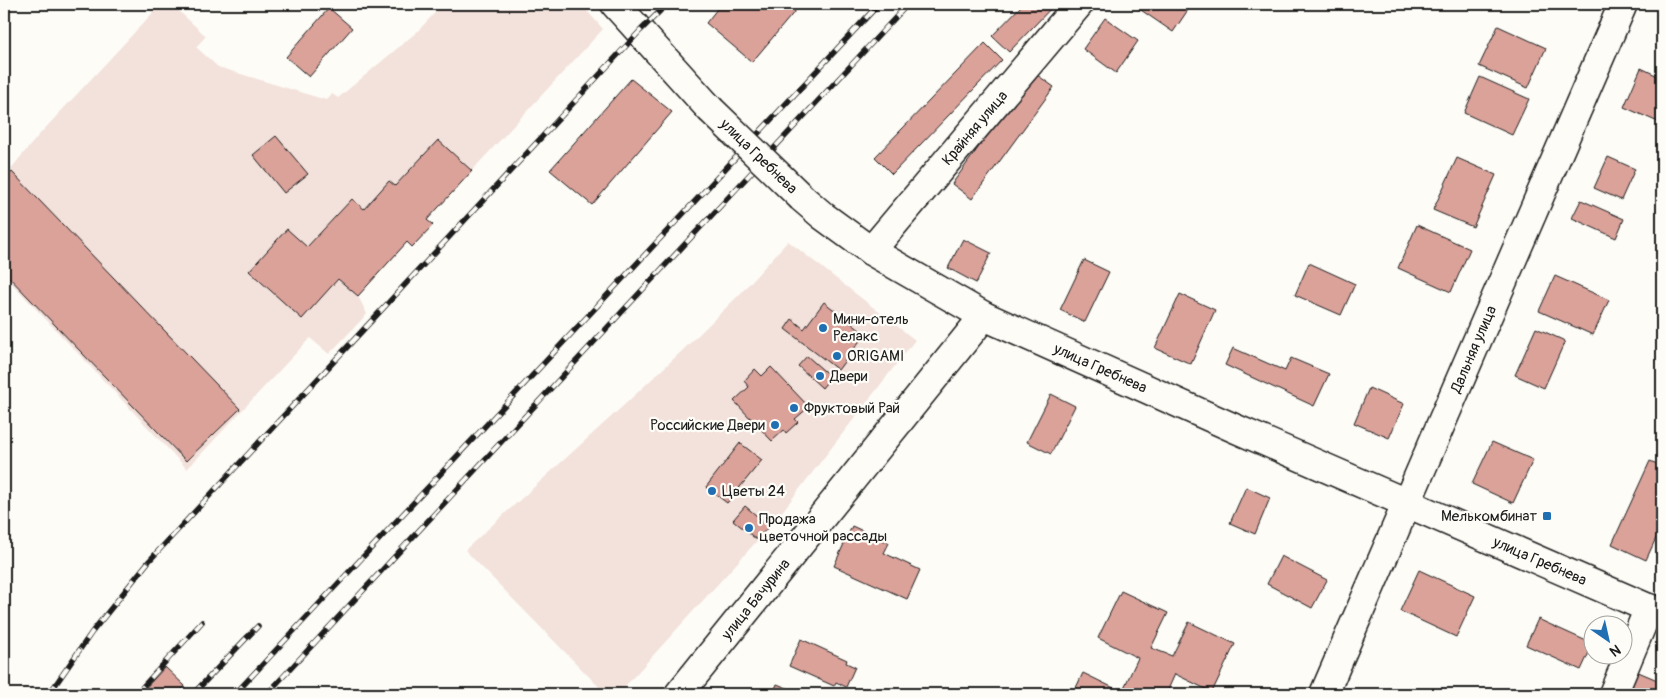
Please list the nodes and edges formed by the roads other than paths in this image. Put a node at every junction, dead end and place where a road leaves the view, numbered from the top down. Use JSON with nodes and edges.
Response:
{"nodes":[{"id":1,"x":615,"y":4,"type":"edge"},
{"id":2,"x":1079,"y":4,"type":"edge"},
{"id":3,"x":1623,"y":4,"type":"edge"},
{"id":4,"x":871,"y":251,"type":"junction"},
{"id":5,"x":984,"y":316,"type":"junction"},
{"id":6,"x":1408,"y":503,"type":"junction"},
{"id":7,"x":1656,"y":611,"type":"edge"},
{"id":8,"x":679,"y":694,"type":"edge"},
{"id":9,"x":1324,"y":694,"type":"edge"},
{"id":10,"x":1614,"y":694,"type":"edge"}],
"edges":[{"from":1,"to":4,"type":"street","name":"улица Гребнева","bridge":true},
{"from":2,"to":4,"type":"street","name":"Крайняя улица"},
{"from":3,"to":6,"type":"street","name":"Дальняя улица"},
{"from":4,"to":5,"type":"street","name":"улица Гребнева"},
{"from":5,"to":6,"type":"street","name":"улица Гребнева"},
{"from":5,"to":8,"type":"street","name":"улица Бачурина"},
{"from":6,"to":7,"type":"street","name":"улица Гребнева"},
{"from":6,"to":9,"type":"street","name":"Дальняя улица"},
{"from":7,"to":10,"type":"street"}]}
